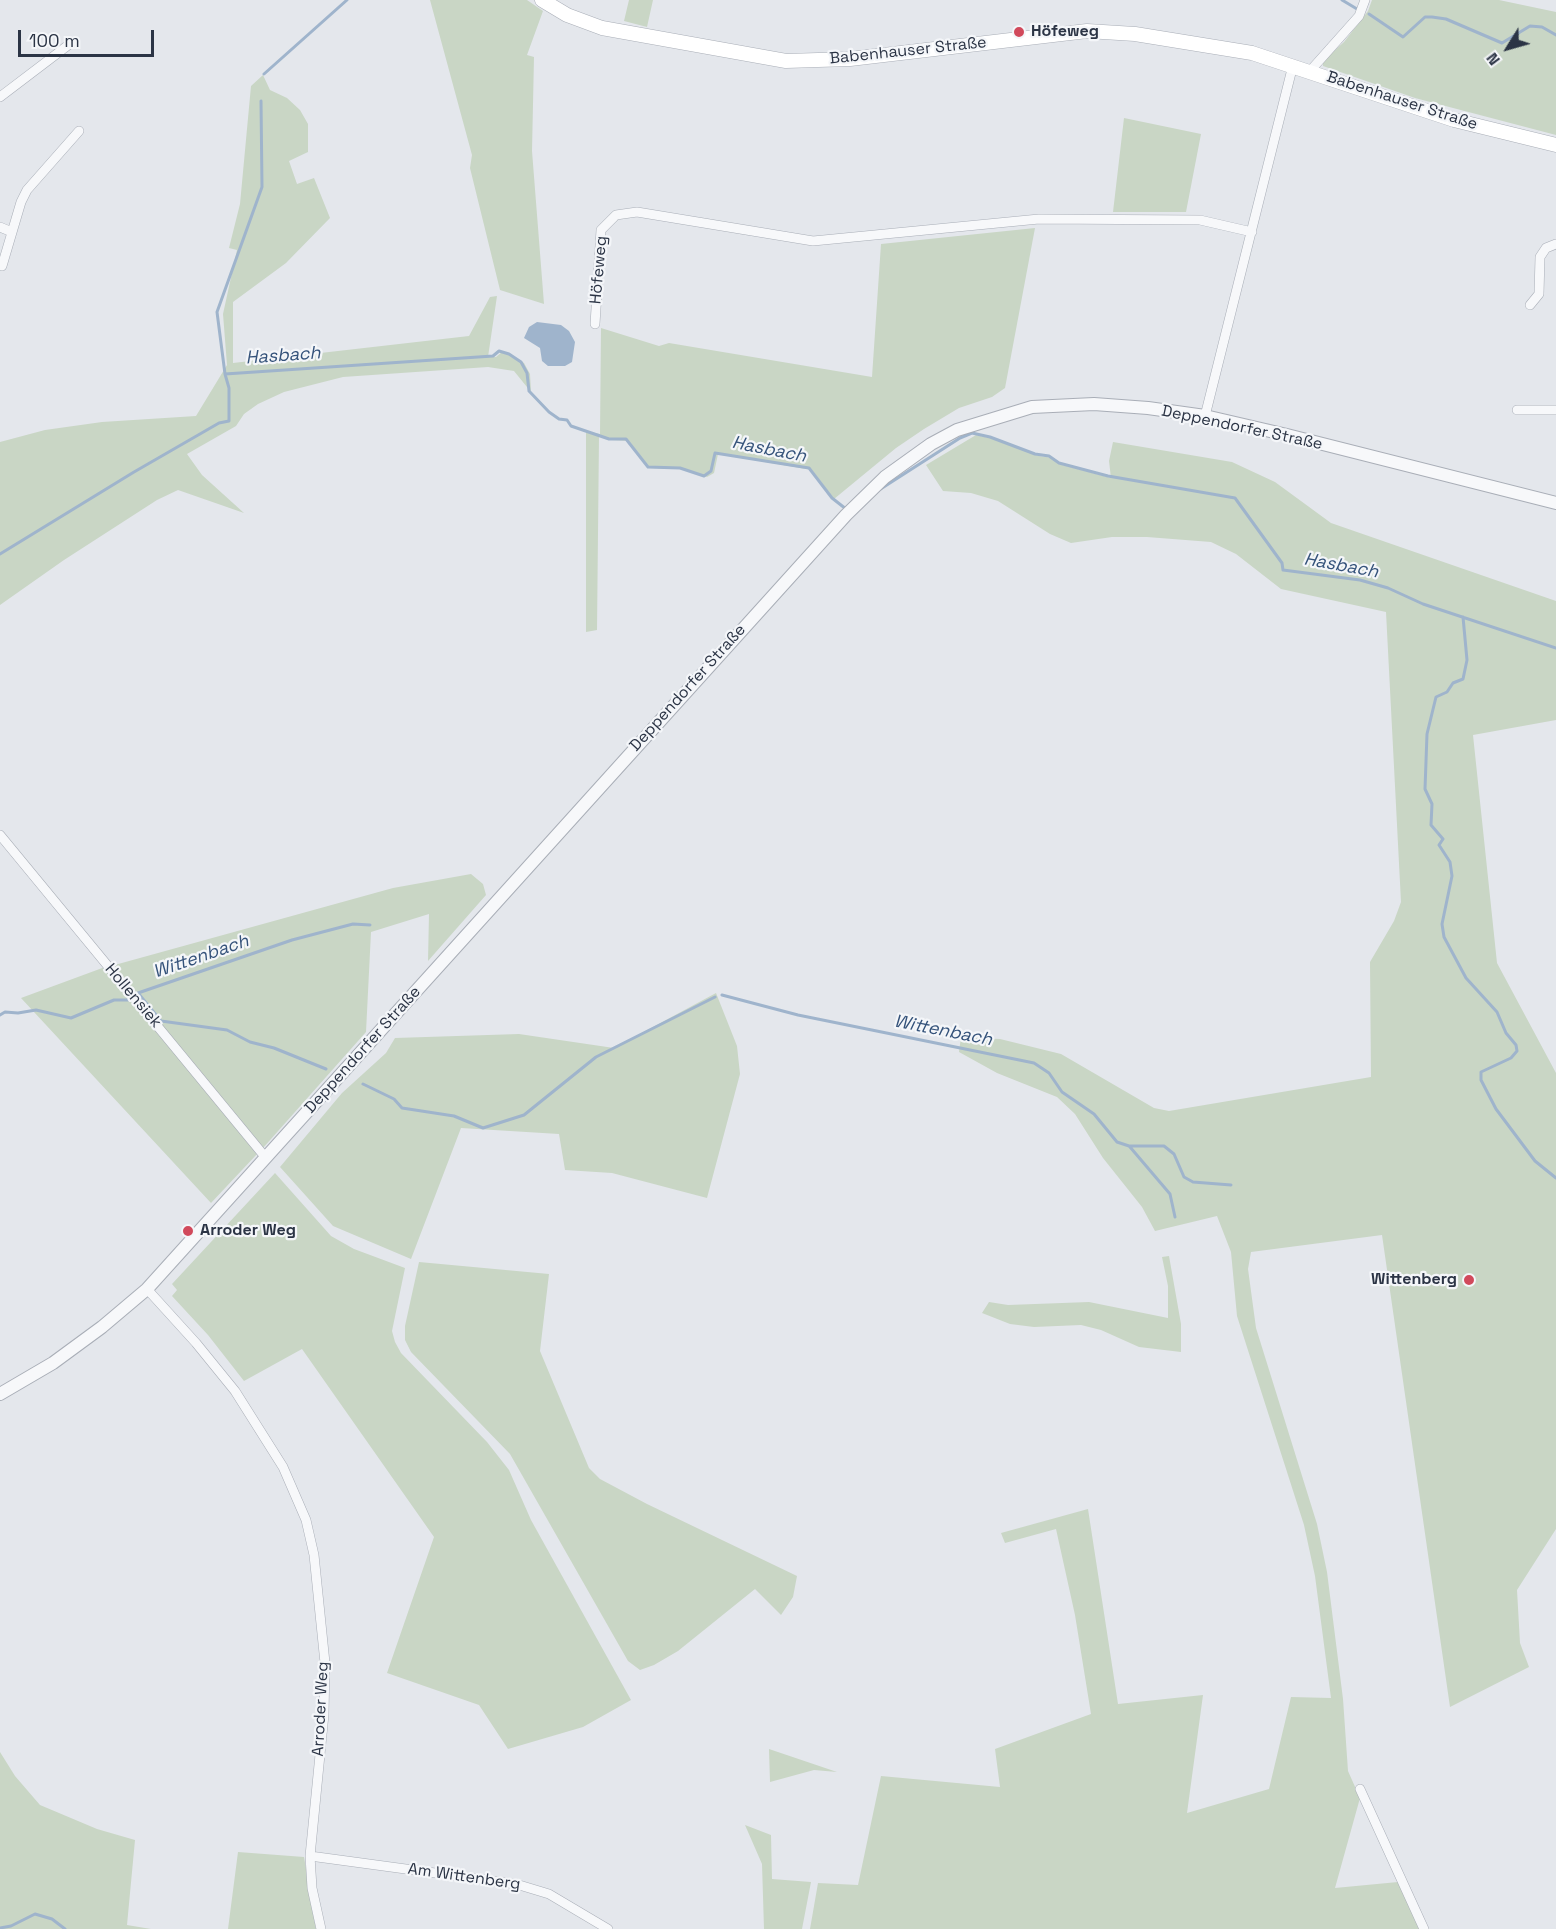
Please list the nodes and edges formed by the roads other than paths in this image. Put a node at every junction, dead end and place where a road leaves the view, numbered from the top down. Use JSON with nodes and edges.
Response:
{"nodes":[{"id":1,"x":542,"y":0,"type":"edge"},
{"id":2,"x":1365,"y":0,"type":"edge"},
{"id":3,"x":71,"y":43,"type":"dead end"},
{"id":4,"x":1293,"y":65,"type":"junction"},
{"id":5,"x":1310,"y":70,"type":"junction"},
{"id":6,"x":0,"y":97,"type":"edge"},
{"id":7,"x":79,"y":131,"type":"dead end"},
{"id":8,"x":1556,"y":145,"type":"edge"},
{"id":9,"x":0,"y":227,"type":"edge"},
{"id":10,"x":12,"y":232,"type":"junction"},
{"id":11,"x":1252,"y":232,"type":"junction"},
{"id":12,"x":1556,"y":244,"type":"edge"},
{"id":13,"x":2,"y":266,"type":"dead end"},
{"id":14,"x":1530,"y":305,"type":"dead end"},
{"id":15,"x":595,"y":324,"type":"dead end"},
{"id":16,"x":1556,"y":410,"type":"edge"},
{"id":17,"x":1517,"y":411,"type":"dead end"},
{"id":18,"x":1205,"y":416,"type":"junction"},
{"id":19,"x":1556,"y":503,"type":"edge"},
{"id":20,"x":0,"y":835,"type":"edge"},
{"id":21,"x":266,"y":1158,"type":"junction"},
{"id":22,"x":147,"y":1289,"type":"junction"},
{"id":23,"x":0,"y":1394,"type":"edge"},
{"id":24,"x":1360,"y":1789,"type":"dead end"},
{"id":25,"x":310,"y":1856,"type":"junction"},
{"id":26,"x":321,"y":1929,"type":"edge"},
{"id":27,"x":608,"y":1929,"type":"edge"},
{"id":28,"x":1424,"y":1929,"type":"edge"}],
"edges":[{"from":1,"to":4,"type":"main road","name":"Babenhauser Straße"},
{"from":2,"to":5,"type":"street"},
{"from":3,"to":6,"type":"street"},
{"from":4,"to":5,"type":"main road","name":"Babenhauser Straße"},
{"from":4,"to":11,"type":"street"},
{"from":5,"to":8,"type":"main road","name":"Babenhauser Straße"},
{"from":7,"to":10,"type":"street"},
{"from":9,"to":10,"type":"street"},
{"from":10,"to":13,"type":"street"},
{"from":11,"to":15,"type":"street","name":"Höfeweg"},
{"from":11,"to":18,"type":"street"},
{"from":12,"to":14,"type":"street"},
{"from":16,"to":17,"type":"street"},
{"from":18,"to":19,"type":"street","name":"Deppendorfer Straße"},
{"from":18,"to":21,"type":"street","name":"Deppendorfer Straße"},
{"from":20,"to":21,"type":"street","name":"Hollensiek"},
{"from":21,"to":22,"type":"street","name":"Deppendorfer Straße"},
{"from":22,"to":23,"type":"street","name":"Deppendorfer Straße"},
{"from":22,"to":25,"type":"street","name":"Arroder Weg"},
{"from":24,"to":28,"type":"street"},
{"from":25,"to":26,"type":"street","name":"Arroder Weg"},
{"from":25,"to":27,"type":"street","name":"Am Wittenberg"}]}
